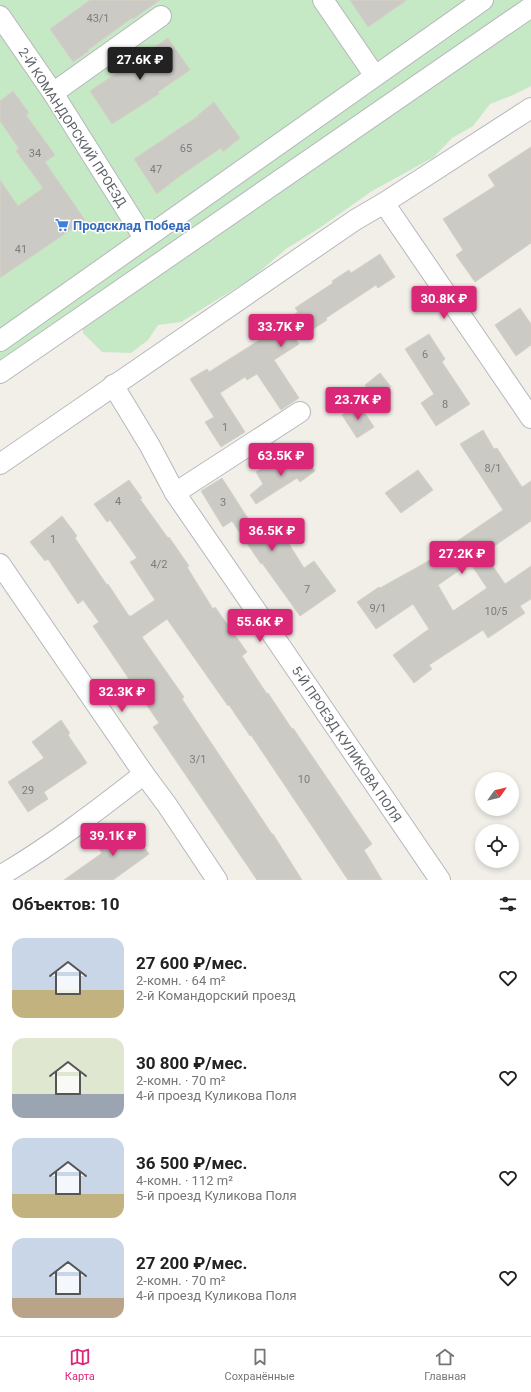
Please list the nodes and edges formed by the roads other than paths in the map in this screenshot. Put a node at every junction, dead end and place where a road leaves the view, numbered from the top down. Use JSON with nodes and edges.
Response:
{"nodes":[{"id":1,"x":323,"y":0,"type":"edge"},
{"id":2,"x":483,"y":0,"type":"edge"},
{"id":3,"x":531,"y":7,"type":"edge"},
{"id":4,"x":0,"y":16,"type":"edge"},
{"id":5,"x":162,"y":16,"type":"dead end"},
{"id":6,"x":374,"y":76,"type":"junction"},
{"id":7,"x":53,"y":93,"type":"junction"},
{"id":8,"x":531,"y":108,"type":"edge"},
{"id":9,"x":384,"y":203,"type":"junction"},
{"id":10,"x":144,"y":238,"type":"junction"},
{"id":11,"x":0,"y":341,"type":"edge"},
{"id":12,"x":0,"y":373,"type":"edge"},
{"id":13,"x":113,"y":386,"type":"junction"},
{"id":14,"x":300,"y":412,"type":"dead end"},
{"id":15,"x":531,"y":418,"type":"edge"},
{"id":16,"x":0,"y":464,"type":"edge"},
{"id":17,"x":175,"y":494,"type":"junction"},
{"id":18,"x":0,"y":564,"type":"edge"},
{"id":19,"x":144,"y":774,"type":"junction"},
{"id":20,"x":0,"y":876,"type":"edge"},
{"id":21,"x":217,"y":880,"type":"edge"},
{"id":22,"x":440,"y":880,"type":"edge"}],
"edges":[{"from":1,"to":6,"type":"street"},
{"from":2,"to":6,"type":"street"},
{"from":3,"to":12,"type":"street"},
{"from":4,"to":7,"type":"street","name":"2-Й КОМАНДОРСКИЙ ПРОЕЗД"},
{"from":5,"to":7,"type":"street"},
{"from":6,"to":10,"type":"street"},
{"from":7,"to":10,"type":"street","name":"2-Й КОМАНДОРСКИЙ ПРОЕЗД"},
{"from":8,"to":9,"type":"street"},
{"from":9,"to":13,"type":"street"},
{"from":9,"to":15,"type":"street"},
{"from":10,"to":11,"type":"street"},
{"from":13,"to":16,"type":"street"},
{"from":13,"to":17,"type":"street","name":"5-Й ПРОЕЗД КУЛИКОВА ПОЛЯ"},
{"from":14,"to":17,"type":"street"},
{"from":17,"to":22,"type":"street","name":"5-Й ПРОЕЗД КУЛИКОВА ПОЛЯ"},
{"from":18,"to":19,"type":"street"},
{"from":19,"to":20,"type":"street"},
{"from":19,"to":21,"type":"street"}]}
